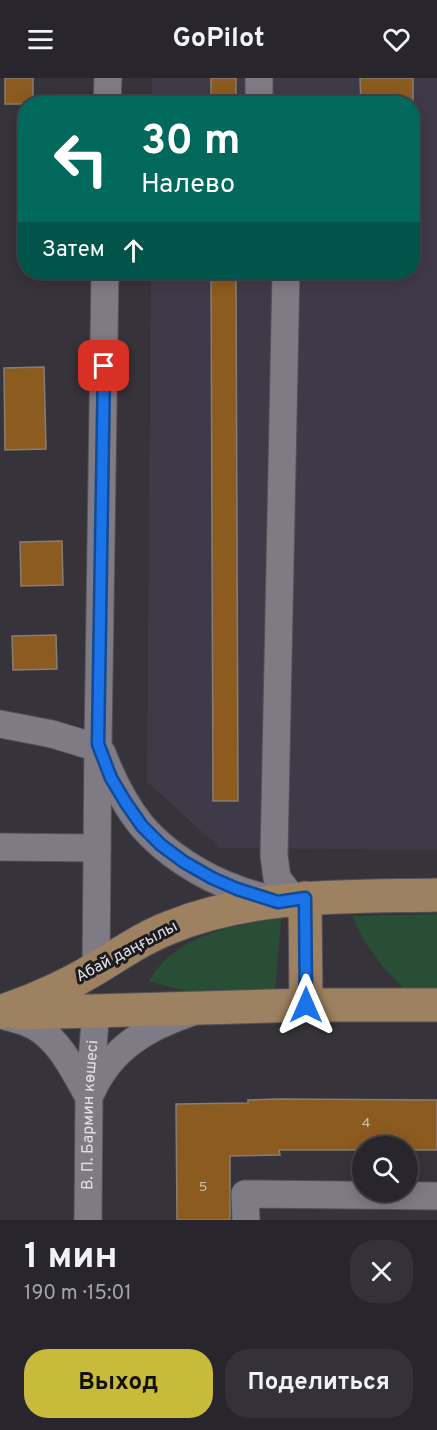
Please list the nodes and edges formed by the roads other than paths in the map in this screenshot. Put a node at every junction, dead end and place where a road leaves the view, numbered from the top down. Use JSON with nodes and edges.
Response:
{"nodes":[{"id":1,"x":108,"y":78,"type":"edge"},
{"id":2,"x":259,"y":78,"type":"edge"},
{"id":3,"x":107,"y":96,"type":"edge"},
{"id":4,"x":259,"y":96,"type":"edge"},
{"id":5,"x":105,"y":279,"type":"edge"},
{"id":6,"x":286,"y":279,"type":"edge"},
{"id":7,"x":0,"y":724,"type":"edge"},
{"id":8,"x":98,"y":746,"type":"junction"},
{"id":9,"x":0,"y":847,"type":"edge"},
{"id":10,"x":97,"y":848,"type":"junction"},
{"id":11,"x":437,"y":895,"type":"edge"},
{"id":12,"x":292,"y":900,"type":"junction"},
{"id":13,"x":96,"y":968,"type":"junction"},
{"id":14,"x":306,"y":1005,"type":"junction"},
{"id":15,"x":437,"y":1005,"type":"edge"},
{"id":16,"x":204,"y":1008,"type":"junction"},
{"id":17,"x":96,"y":1010,"type":"junction"},
{"id":18,"x":0,"y":1013,"type":"edge"},
{"id":19,"x":89,"y":1097,"type":"junction"},
{"id":20,"x":437,"y":1196,"type":"edge"},
{"id":21,"x":88,"y":1220,"type":"edge"},
{"id":22,"x":246,"y":1220,"type":"edge"}],
"edges":[{"from":1,"to":3,"type":"street"},
{"from":2,"to":4,"type":"street"},
{"from":5,"to":8,"type":"street"},
{"from":6,"to":12,"type":"street"},
{"from":7,"to":8,"type":"street"},
{"from":8,"to":10,"type":"street"},
{"from":8,"to":12,"type":"street"},
{"from":9,"to":10,"type":"street"},
{"from":10,"to":13,"type":"street"},
{"from":11,"to":12,"type":"main road","name":"Абай даңғылы"},
{"from":12,"to":13,"type":"main road","name":"Абай даңғылы"},
{"from":12,"to":14,"type":"main road"},
{"from":13,"to":17,"type":"main road"},
{"from":13,"to":18,"type":"main road","name":"Абай даңғылы"},
{"from":14,"to":15,"type":"main road","name":"Абай даңғылы"},
{"from":14,"to":16,"type":"main road","name":"Абай даңғылы"},
{"from":16,"to":17,"type":"main road","name":"Абай даңғылы"},
{"from":16,"to":19,"type":"street"},
{"from":17,"to":18,"type":"main road","name":"Абай даңғылы"},
{"from":17,"to":19,"type":"street","name":"В. П. Бармин көшесі"},
{"from":18,"to":19,"type":"street"},
{"from":19,"to":21,"type":"street","name":"В. П. Бармин көшесі"},
{"from":20,"to":22,"type":"street"}]}
